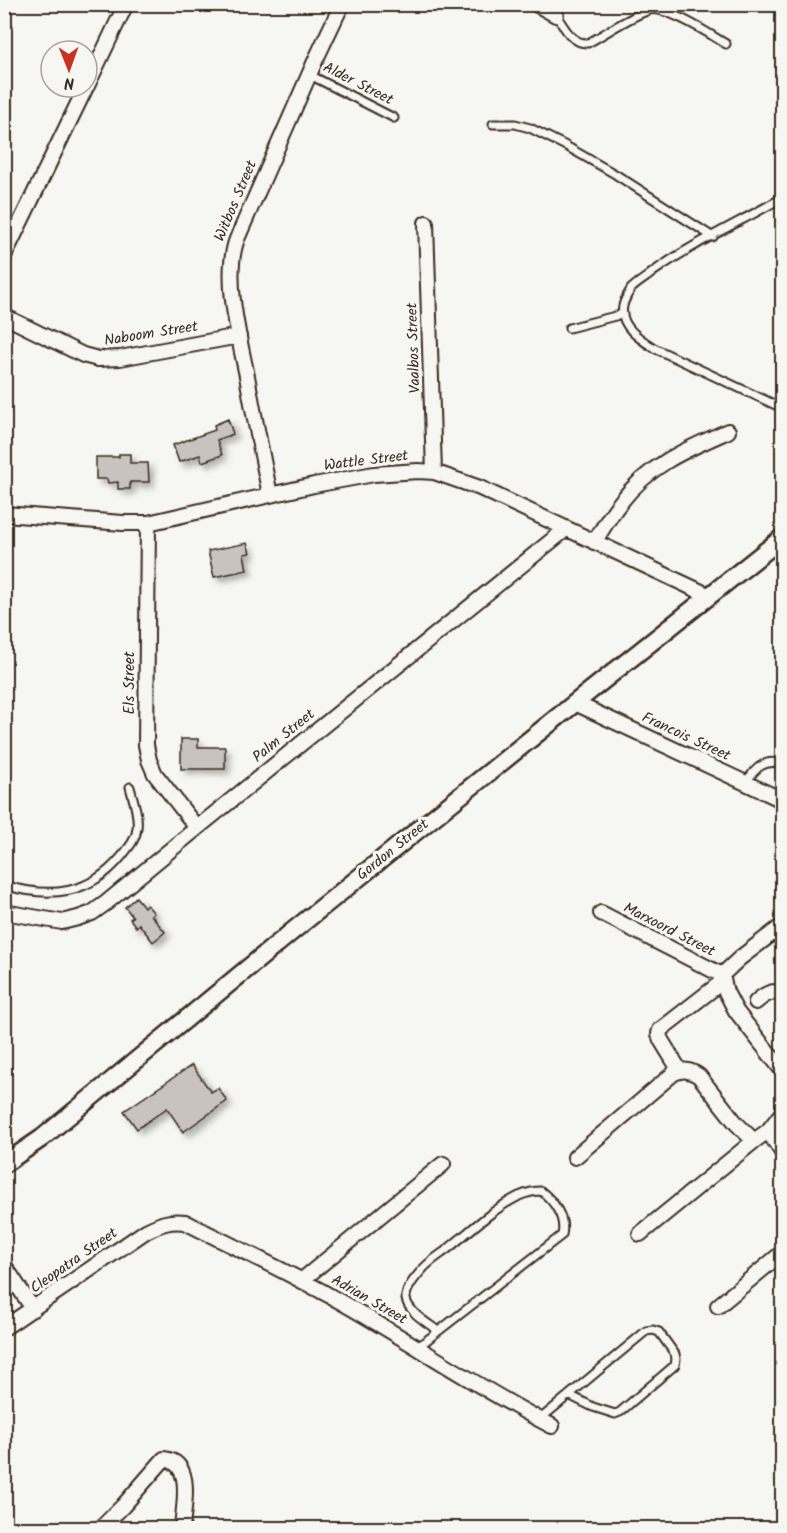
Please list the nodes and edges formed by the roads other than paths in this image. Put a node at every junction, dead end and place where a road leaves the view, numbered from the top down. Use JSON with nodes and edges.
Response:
{"nodes":[{"id":1,"x":126,"y":4,"type":"edge"},
{"id":2,"x":342,"y":4,"type":"edge"},
{"id":3,"x":536,"y":4,"type":"edge"},
{"id":4,"x":556,"y":15,"type":"joint"},
{"id":5,"x":726,"y":44,"type":"dead end"},
{"id":6,"x":99,"y":61,"type":"edge"},
{"id":7,"x":310,"y":75,"type":"junction"},
{"id":8,"x":81,"y":99,"type":"edge"},
{"id":9,"x":394,"y":118,"type":"dead end"},
{"id":10,"x":493,"y":123,"type":"dead end"},
{"id":11,"x":783,"y":198,"type":"edge"},
{"id":12,"x":426,"y":223,"type":"dead end"},
{"id":13,"x":713,"y":237,"type":"junction"},
{"id":14,"x":4,"y":256,"type":"edge"},
{"id":15,"x":623,"y":314,"type":"junction"},
{"id":16,"x":4,"y":316,"type":"edge"},
{"id":17,"x":569,"y":328,"type":"dead end"},
{"id":18,"x":239,"y":336,"type":"junction"},
{"id":19,"x":783,"y":408,"type":"edge"},
{"id":20,"x":728,"y":431,"type":"dead end"},
{"id":21,"x":434,"y":472,"type":"junction"},
{"id":22,"x":270,"y":495,"type":"junction"},
{"id":23,"x":4,"y":514,"type":"edge"},
{"id":24,"x":148,"y":523,"type":"junction"},
{"id":25,"x":566,"y":529,"type":"junction"},
{"id":26,"x":783,"y":538,"type":"edge"},
{"id":27,"x":594,"y":542,"type":"junction"},
{"id":28,"x":710,"y":596,"type":"junction"},
{"id":29,"x":575,"y":703,"type":"junction"},
{"id":30,"x":783,"y":764,"type":"edge"},
{"id":31,"x":745,"y":783,"type":"junction"},
{"id":32,"x":130,"y":787,"type":"dead end"},
{"id":33,"x":783,"y":800,"type":"edge"},
{"id":34,"x":197,"y":828,"type":"junction"},
{"id":35,"x":4,"y":885,"type":"edge"},
{"id":36,"x":4,"y":912,"type":"edge"},
{"id":37,"x":601,"y":913,"type":"dead end"},
{"id":38,"x":783,"y":926,"type":"edge"},
{"id":39,"x":723,"y":978,"type":"junction"},
{"id":40,"x":783,"y":993,"type":"edge"},
{"id":41,"x":756,"y":1002,"type":"dead end"},
{"id":42,"x":783,"y":1070,"type":"edge"},
{"id":43,"x":680,"y":1071,"type":"junction"},
{"id":44,"x":783,"y":1113,"type":"edge"},
{"id":45,"x":768,"y":1131,"type":"junction"},
{"id":46,"x":754,"y":1141,"type":"junction"},
{"id":47,"x":783,"y":1152,"type":"edge"},
{"id":48,"x":575,"y":1157,"type":"dead end"},
{"id":49,"x":4,"y":1164,"type":"edge"},
{"id":50,"x":443,"y":1164,"type":"dead end"},
{"id":51,"x":163,"y":1222,"type":"joint"},
{"id":52,"x":640,"y":1234,"type":"dead end"},
{"id":53,"x":783,"y":1253,"type":"edge"},
{"id":54,"x":4,"y":1265,"type":"edge"},
{"id":55,"x":301,"y":1281,"type":"junction"},
{"id":56,"x":718,"y":1306,"type":"dead end"},
{"id":57,"x":33,"y":1309,"type":"junction"},
{"id":58,"x":4,"y":1328,"type":"edge"},
{"id":59,"x":438,"y":1330,"type":"junction"},
{"id":60,"x":418,"y":1347,"type":"junction"},
{"id":61,"x":569,"y":1395,"type":"junction"},
{"id":62,"x":539,"y":1420,"type":"junction"},
{"id":63,"x":552,"y":1426,"type":"dead end"},
{"id":64,"x":100,"y":1528,"type":"edge"},
{"id":65,"x":182,"y":1528,"type":"edge"}],
"edges":[{"from":1,"to":6,"type":"street"},
{"from":2,"to":7,"type":"street","name":"Witbos Street"},
{"from":3,"to":4,"type":"street"},
{"from":4,"to":5,"type":"lane"},
{"from":7,"to":9,"type":"lane","name":"Alder Street"},
{"from":7,"to":18,"type":"street","name":"Witbos Street"},
{"from":8,"to":14,"type":"street"},
{"from":10,"to":13,"type":"lane"},
{"from":11,"to":13,"type":"lane"},
{"from":12,"to":21,"type":"street","name":"Vaalbos Street"},
{"from":13,"to":15,"type":"lane"},
{"from":15,"to":17,"type":"lane"},
{"from":15,"to":19,"type":"lane"},
{"from":16,"to":18,"type":"street","name":"Naboom Street"},
{"from":18,"to":22,"type":"street","name":"Witbos Street"},
{"from":20,"to":27,"type":"street"},
{"from":21,"to":22,"type":"street","name":"Wattle Street"},
{"from":21,"to":25,"type":"street","name":"Wattle Street"},
{"from":22,"to":24,"type":"street","name":"Wattle Street"},
{"from":23,"to":24,"type":"street","name":"Wattle Street"},
{"from":24,"to":34,"type":"street","name":"Els Street"},
{"from":25,"to":27,"type":"street","name":"Wattle Street"},
{"from":25,"to":34,"type":"street","name":"Palm Street"},
{"from":26,"to":28,"type":"street","name":"Gordon Street"},
{"from":27,"to":28,"type":"street","name":"Wattle Street"},
{"from":28,"to":29,"type":"street","name":"Gordon Street"},
{"from":29,"to":31,"type":"street","name":"Francois Street"},
{"from":29,"to":49,"type":"street","name":"Gordon Street"},
{"from":30,"to":31,"type":"lane"},
{"from":31,"to":33,"type":"street","name":"Francois Street"},
{"from":32,"to":35,"type":"lane"},
{"from":34,"to":36,"type":"street","name":"Palm Street"},
{"from":37,"to":39,"type":"street","name":"Marxoord Street"},
{"from":38,"to":39,"type":"street"},
{"from":39,"to":42,"type":"street"},
{"from":39,"to":43,"type":"street"},
{"from":40,"to":41,"type":"street"},
{"from":43,"to":46,"type":"street"},
{"from":43,"to":48,"type":"street"},
{"from":44,"to":45,"type":"street"},
{"from":45,"to":46,"type":"street"},
{"from":45,"to":47,"type":"street"},
{"from":46,"to":52,"type":"street"},
{"from":50,"to":55,"type":"street"},
{"from":51,"to":55,"type":"street","name":"Adrian Street"},
{"from":51,"to":57,"type":"street","name":"Cleopatra Street"},
{"from":53,"to":56,"type":"street"},
{"from":54,"to":57,"type":"street"},
{"from":55,"to":60,"type":"street","name":"Adrian Street"},
{"from":57,"to":58,"type":"street","name":"Cleopatra Street"},
{"from":59,"to":59,"type":"lane"},
{"from":59,"to":60,"type":"lane"},
{"from":60,"to":62,"type":"street","name":"Adrian Street"},
{"from":61,"to":61,"type":"lane"},
{"from":61,"to":62,"type":"lane"},
{"from":62,"to":63,"type":"street","name":"Adrian Street"},
{"from":64,"to":65,"type":"street"}]}
